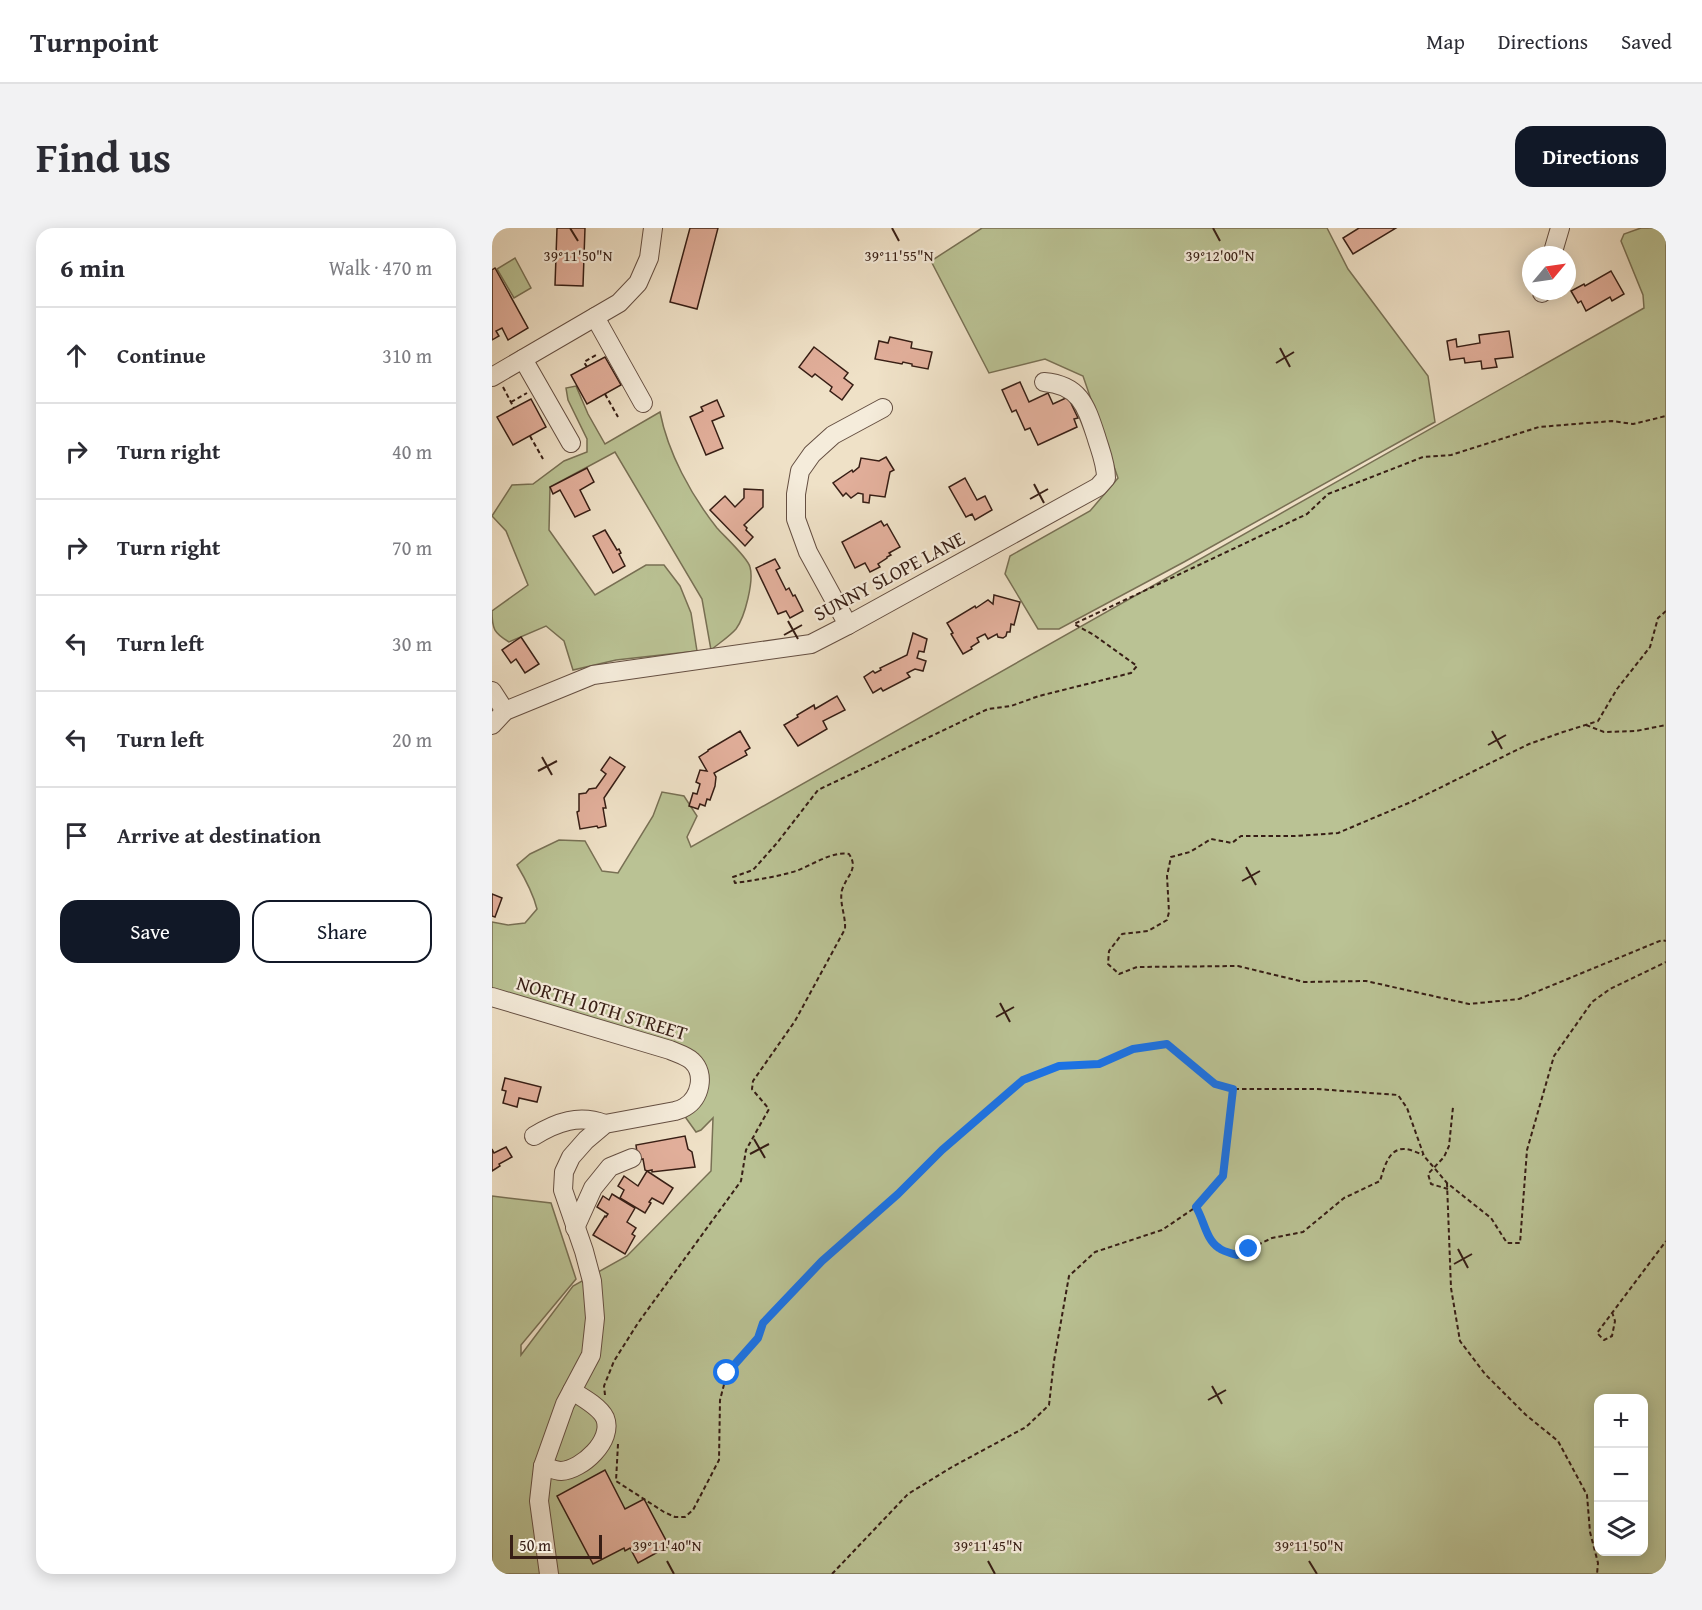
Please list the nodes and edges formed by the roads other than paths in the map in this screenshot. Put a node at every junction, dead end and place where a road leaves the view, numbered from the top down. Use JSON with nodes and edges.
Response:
{"nodes":[{"id":1,"x":653,"y":228,"type":"edge"},
{"id":2,"x":1560,"y":228,"type":"edge"},
{"id":3,"x":1555,"y":246,"type":"edge"},
{"id":4,"x":595,"y":317,"type":"junction"},
{"id":5,"x":523,"y":359,"type":"junction"},
{"id":6,"x":1044,"y":382,"type":"dead end"},
{"id":7,"x":498,"y":383,"type":"edge"},
{"id":8,"x":643,"y":403,"type":"dead end"},
{"id":9,"x":884,"y":408,"type":"dead end"},
{"id":10,"x":571,"y":443,"type":"dead end"},
{"id":11,"x":848,"y":625,"type":"junction"},
{"id":12,"x":492,"y":691,"type":"edge"},
{"id":13,"x":498,"y":718,"type":"edge"},
{"id":14,"x":492,"y":998,"type":"edge"},
{"id":15,"x":605,"y":1124,"type":"junction"},
{"id":16,"x":534,"y":1136,"type":"dead end"},
{"id":17,"x":632,"y":1158,"type":"dead end"},
{"id":18,"x":575,"y":1228,"type":"junction"},
{"id":19,"x":572,"y":1391,"type":"junction"},
{"id":20,"x":543,"y":1466,"type":"junction"},
{"id":21,"x":549,"y":1574,"type":"edge"}],
"edges":[{"from":1,"to":4,"type":"street"},
{"from":2,"to":3,"type":"street"},
{"from":4,"to":5,"type":"street"},
{"from":4,"to":8,"type":"street"},
{"from":5,"to":7,"type":"street"},
{"from":5,"to":10,"type":"street"},
{"from":6,"to":11,"type":"street","name":"SUNNY SLOPE LANE"},
{"from":9,"to":11,"type":"street"},
{"from":11,"to":13,"type":"street","name":"SUNNY SLOPE LANE"},
{"from":12,"to":13,"type":"street"},
{"from":14,"to":15,"type":"street","name":"NORTH 10TH STREET"},
{"from":15,"to":16,"type":"street"},
{"from":15,"to":18,"type":"street"},
{"from":17,"to":18,"type":"street"},
{"from":18,"to":19,"type":"street"},
{"from":19,"to":20,"type":"street"},
{"from":19,"to":20,"type":"street"},
{"from":20,"to":21,"type":"street"}]}
